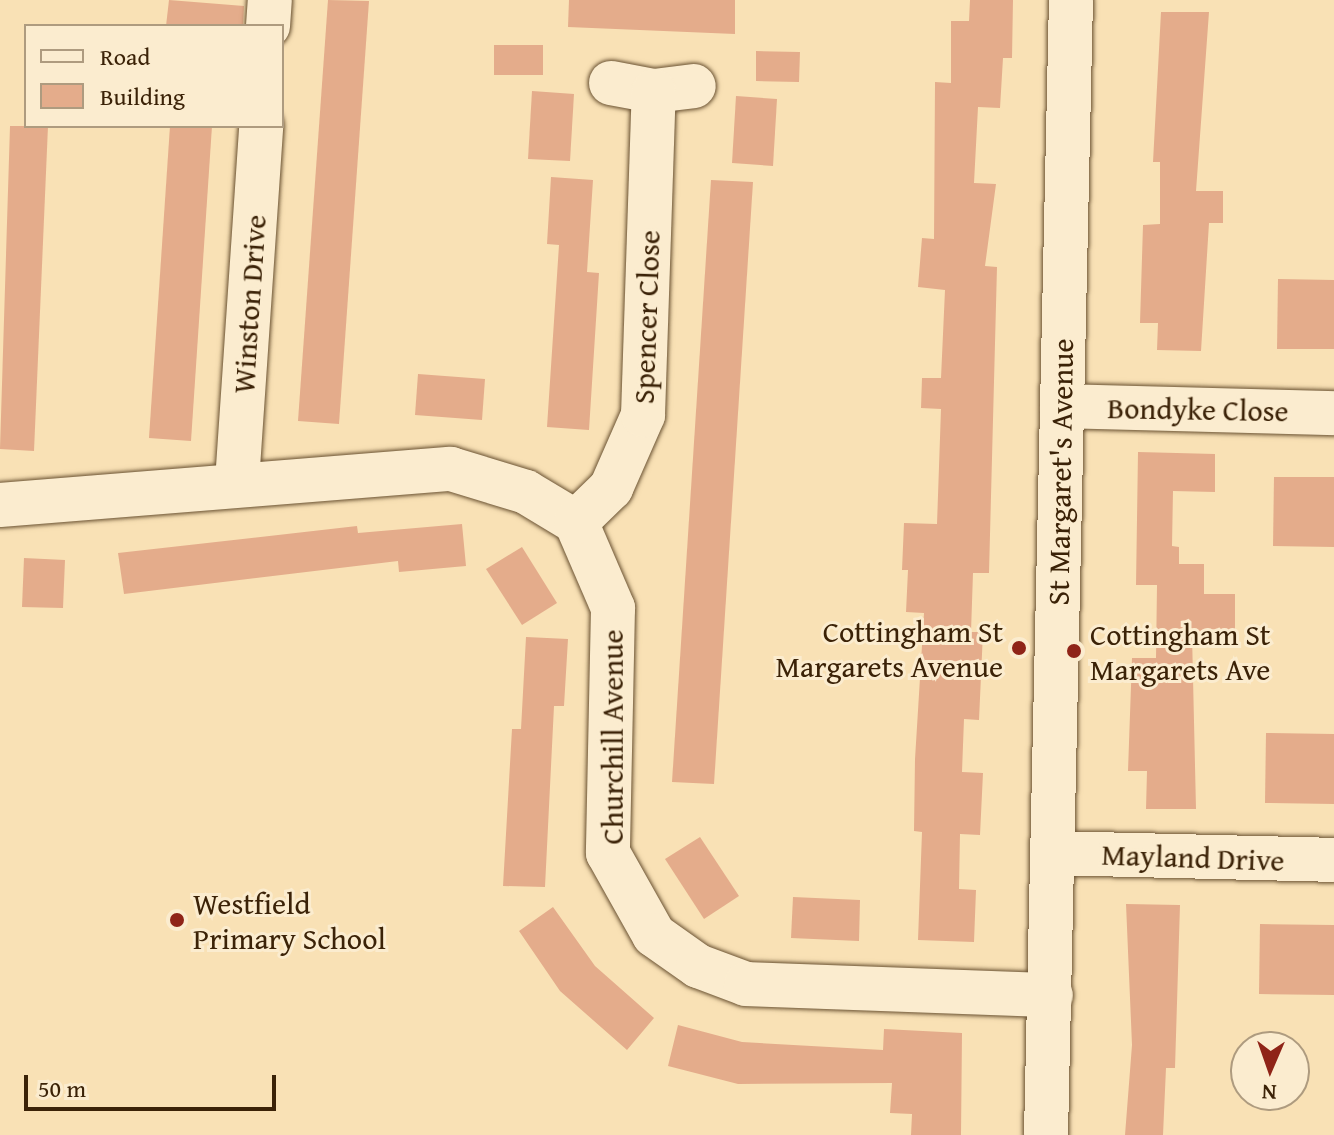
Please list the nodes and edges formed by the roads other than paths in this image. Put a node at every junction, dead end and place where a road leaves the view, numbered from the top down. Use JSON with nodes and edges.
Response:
{"nodes":[{"id":1,"x":270,"y":0,"type":"edge"},
{"id":2,"x":1071,"y":0,"type":"edge"},
{"id":3,"x":268,"y":24,"type":"edge"},
{"id":4,"x":611,"y":83,"type":"dead end"},
{"id":5,"x":261,"y":128,"type":"edge"},
{"id":6,"x":1062,"y":406,"type":"junction"},
{"id":7,"x":1334,"y":413,"type":"edge"},
{"id":8,"x":237,"y":482,"type":"junction"},
{"id":9,"x":0,"y":505,"type":"edge"},
{"id":10,"x":576,"y":522,"type":"junction"},
{"id":11,"x":1052,"y":853,"type":"junction"},
{"id":12,"x":1334,"y":860,"type":"edge"},
{"id":13,"x":1051,"y":995,"type":"junction"},
{"id":14,"x":1046,"y":1135,"type":"edge"}],
"edges":[{"from":1,"to":3,"type":"street"},
{"from":2,"to":6,"type":"street","name":"St Margaret's Avenue"},
{"from":4,"to":10,"type":"street","name":"Spencer Close"},
{"from":5,"to":8,"type":"street","name":"Winston Drive"},
{"from":6,"to":7,"type":"street","name":"Bondyke Close"},
{"from":6,"to":11,"type":"street","name":"St Margaret's Avenue"},
{"from":8,"to":9,"type":"street"},
{"from":8,"to":10,"type":"street"},
{"from":10,"to":13,"type":"street","name":"Churchill Avenue"},
{"from":11,"to":12,"type":"street","name":"Mayland Drive"},
{"from":11,"to":13,"type":"street","name":"St Margaret's Avenue"},
{"from":13,"to":14,"type":"street","name":"St Margaret's Avenue"}]}
